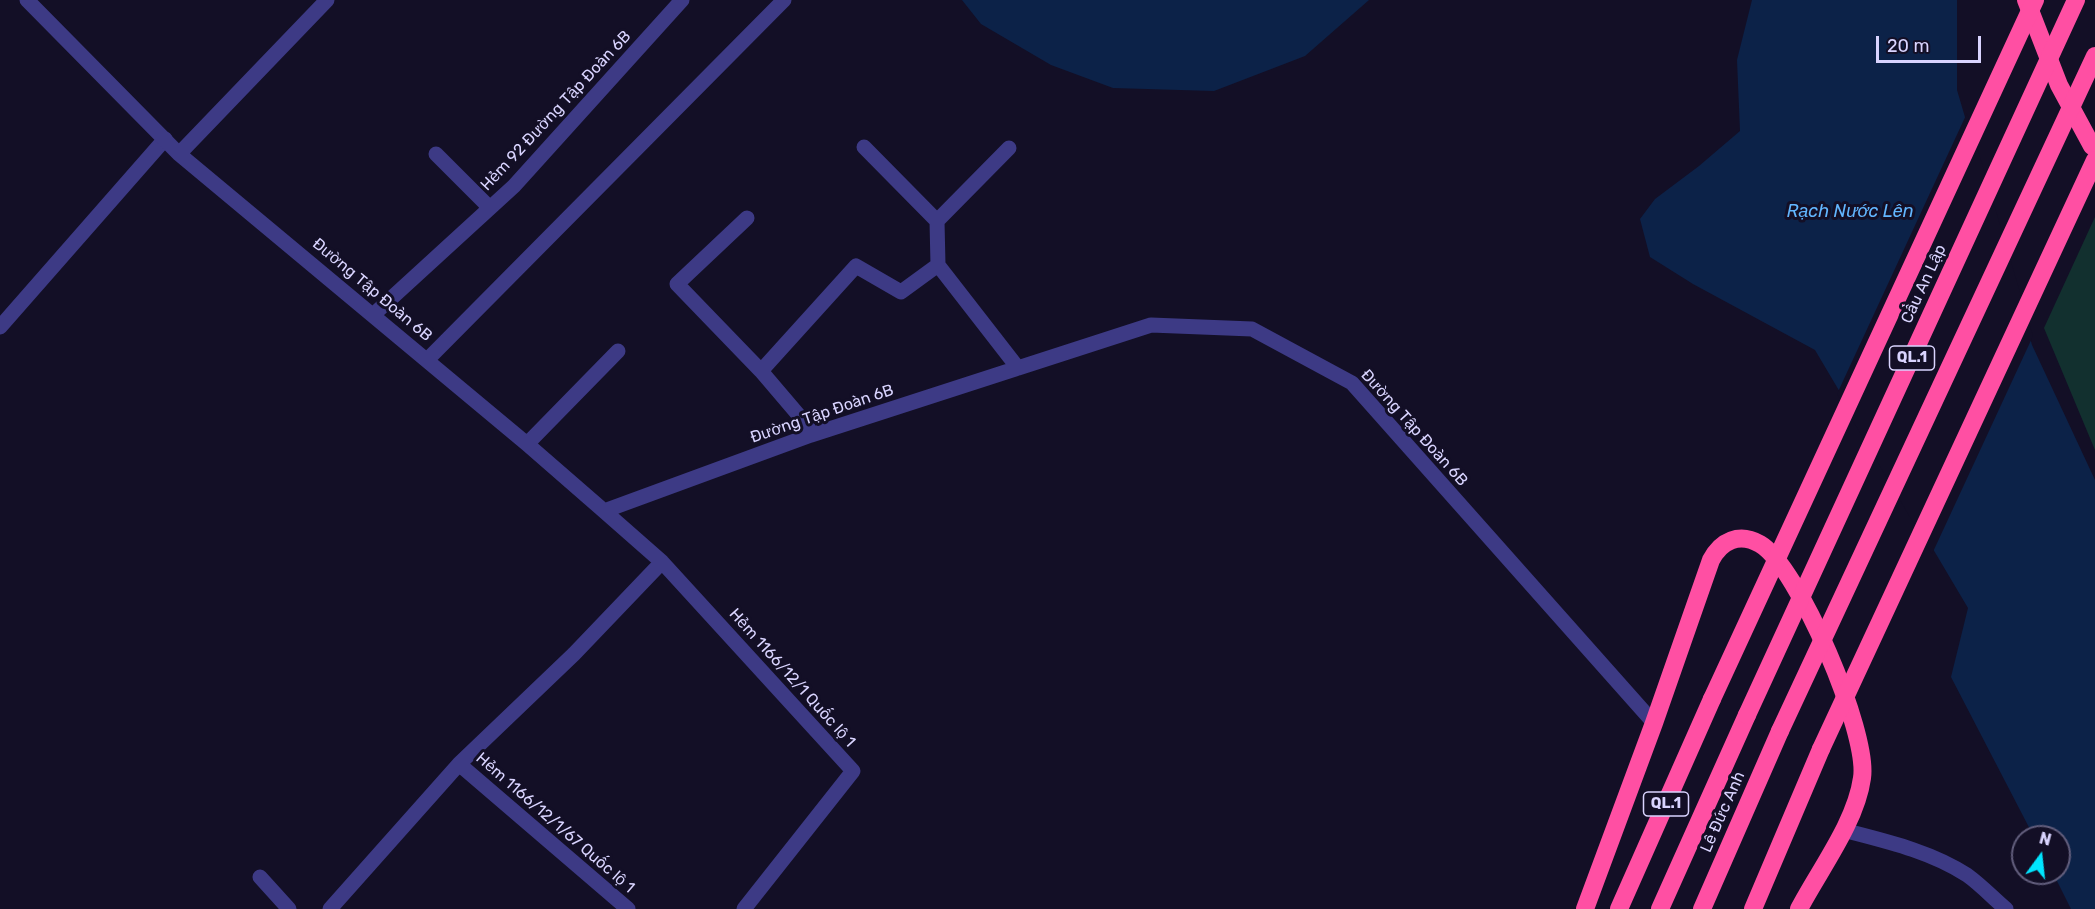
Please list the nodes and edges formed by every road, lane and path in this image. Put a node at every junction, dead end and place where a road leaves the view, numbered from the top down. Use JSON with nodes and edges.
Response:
{"nodes":[{"id":1,"x":27,"y":0,"type":"edge"},
{"id":2,"x":327,"y":0,"type":"edge"},
{"id":3,"x":682,"y":0,"type":"edge"},
{"id":4,"x":784,"y":0,"type":"edge"},
{"id":5,"x":2026,"y":0,"type":"edge"},
{"id":6,"x":2035,"y":0,"type":"edge"},
{"id":7,"x":2076,"y":0,"type":"edge"},
{"id":8,"x":2095,"y":56,"type":"edge"},
{"id":9,"x":165,"y":139,"type":"junction"},
{"id":10,"x":864,"y":147,"type":"dead end"},
{"id":11,"x":1009,"y":148,"type":"dead end"},
{"id":12,"x":2095,"y":148,"type":"edge"},
{"id":13,"x":179,"y":154,"type":"junction"},
{"id":14,"x":436,"y":154,"type":"dead end"},
{"id":15,"x":2095,"y":160,"type":"edge"},
{"id":16,"x":490,"y":208,"type":"junction"},
{"id":17,"x":747,"y":218,"type":"dead end"},
{"id":18,"x":937,"y":221,"type":"junction"},
{"id":19,"x":938,"y":265,"type":"junction"},
{"id":20,"x":373,"y":315,"type":"junction"},
{"id":21,"x":0,"y":327,"type":"edge"},
{"id":22,"x":618,"y":351,"type":"dead end"},
{"id":23,"x":427,"y":360,"type":"junction"},
{"id":24,"x":1018,"y":368,"type":"junction"},
{"id":25,"x":761,"y":371,"type":"junction"},
{"id":26,"x":811,"y":435,"type":"junction"},
{"id":27,"x":527,"y":444,"type":"junction"},
{"id":28,"x":604,"y":511,"type":"junction"},
{"id":29,"x":662,"y":562,"type":"junction"},
{"id":30,"x":1747,"y":715,"type":"joint"},
{"id":31,"x":1654,"y":723,"type":"junction"},
{"id":32,"x":459,"y":764,"type":"junction"},
{"id":33,"x":1843,"y":830,"type":"junction"},
{"id":34,"x":260,"y":877,"type":"dead end"},
{"id":35,"x":289,"y":909,"type":"edge"},
{"id":36,"x":330,"y":909,"type":"edge"},
{"id":37,"x":628,"y":909,"type":"edge"},
{"id":38,"x":744,"y":909,"type":"edge"},
{"id":39,"x":1585,"y":909,"type":"edge"},
{"id":40,"x":1620,"y":909,"type":"edge"},
{"id":41,"x":1660,"y":909,"type":"edge"},
{"id":42,"x":1702,"y":909,"type":"edge"},
{"id":43,"x":1753,"y":909,"type":"edge"},
{"id":44,"x":1799,"y":909,"type":"edge"},
{"id":45,"x":2006,"y":909,"type":"edge"}],
"edges":[{"from":1,"to":9,"type":"street","name":"Đường Tập Đoàn 6B"},
{"from":2,"to":13,"type":"street"},
{"from":3,"to":16,"type":"street","name":"Hẻm 92 Đường Tập Đoàn 6B"},
{"from":4,"to":23,"type":"street"},
{"from":5,"to":12,"type":"highway"},
{"from":6,"to":40,"type":"highway","name":"Cầu An Lập","number":"QL.1","bridge":true},
{"from":7,"to":30,"type":"highway","name":"Cầu An Lập","number":"QL.1","bridge":true},
{"from":8,"to":42,"type":"highway","name":"Lê Đức Anh","number":"QL.1","bridge":true},
{"from":9,"to":13,"type":"street","name":"Đường Tập Đoàn 6B"},
{"from":9,"to":21,"type":"street"},
{"from":10,"to":18,"type":"street"},
{"from":11,"to":18,"type":"street"},
{"from":13,"to":20,"type":"street","name":"Đường Tập Đoàn 6B"},
{"from":14,"to":16,"type":"street"},
{"from":15,"to":43,"type":"highway","bridge":true},
{"from":16,"to":20,"type":"street","name":"Hẻm 92 Đường Tập Đoàn 6B"},
{"from":17,"to":25,"type":"street"},
{"from":18,"to":19,"type":"street"},
{"from":19,"to":24,"type":"street"},
{"from":19,"to":25,"type":"street"},
{"from":20,"to":23,"type":"street","name":"Đường Tập Đoàn 6B"},
{"from":22,"to":27,"type":"street"},
{"from":23,"to":27,"type":"street","name":"Đường Tập Đoàn 6B"},
{"from":24,"to":26,"type":"street","name":"Đường Tập Đoàn 6B"},
{"from":24,"to":31,"type":"street","name":"Đường Tập Đoàn 6B"},
{"from":25,"to":26,"type":"street"},
{"from":26,"to":28,"type":"street","name":"Đường Tập Đoàn 6B"},
{"from":27,"to":28,"type":"street","name":"Đường Tập Đoàn 6B"},
{"from":28,"to":29,"type":"street","name":"Hẻm 1166/12/1 Quốc lộ 1"},
{"from":29,"to":32,"type":"street"},
{"from":29,"to":38,"type":"street","name":"Hẻm 1166/12/1 Quốc lộ 1"},
{"from":30,"to":41,"type":"highway","name":"Lê Đức Anh","number":"QL.1"},
{"from":31,"to":33,"type":"highway"},
{"from":31,"to":39,"type":"highway"},
{"from":32,"to":36,"type":"street"},
{"from":32,"to":37,"type":"street","name":"Hẻm 1166/12/1/67 Quốc lộ 1"},
{"from":33,"to":44,"type":"highway"},
{"from":33,"to":45,"type":"street"},
{"from":34,"to":35,"type":"street"}]}
